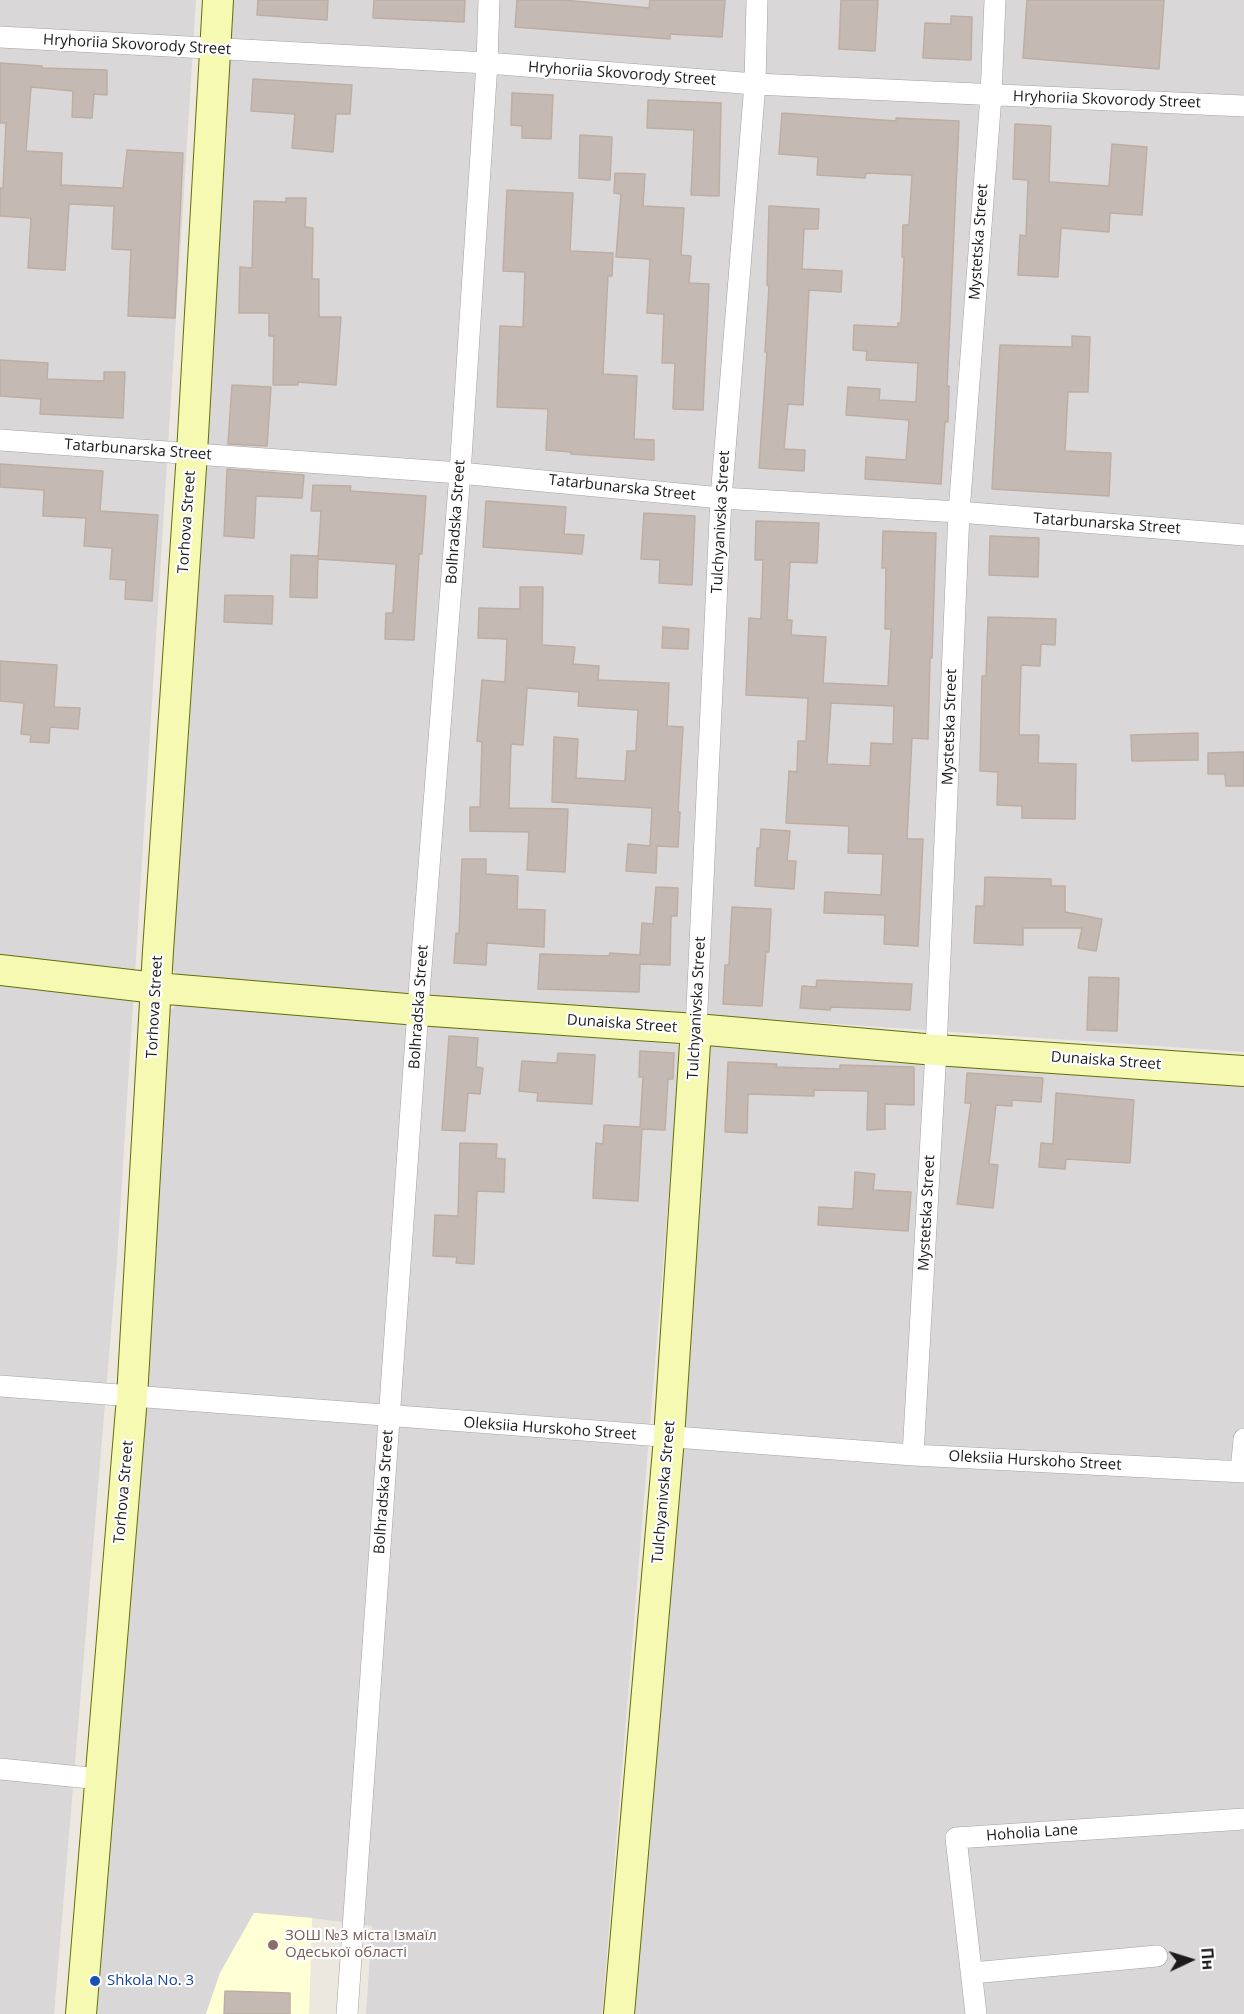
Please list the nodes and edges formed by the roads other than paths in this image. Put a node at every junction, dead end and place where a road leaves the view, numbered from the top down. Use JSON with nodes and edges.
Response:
{"nodes":[{"id":1,"x":218,"y":0,"type":"edge"},
{"id":2,"x":489,"y":0,"type":"edge"},
{"id":3,"x":758,"y":0,"type":"edge"},
{"id":4,"x":994,"y":0,"type":"edge"},
{"id":5,"x":0,"y":37,"type":"edge"},
{"id":6,"x":215,"y":50,"type":"junction"},
{"id":7,"x":487,"y":63,"type":"junction"},
{"id":8,"x":755,"y":84,"type":"junction"},
{"id":9,"x":991,"y":96,"type":"junction"},
{"id":10,"x":1244,"y":106,"type":"edge"},
{"id":11,"x":0,"y":440,"type":"edge"},
{"id":12,"x":192,"y":453,"type":"junction"},
{"id":13,"x":460,"y":473,"type":"junction"},
{"id":14,"x":721,"y":498,"type":"junction"},
{"id":15,"x":959,"y":512,"type":"junction"},
{"id":16,"x":1244,"y":535,"type":"edge"},
{"id":17,"x":0,"y":970,"type":"edge"},
{"id":18,"x":156,"y":988,"type":"junction"},
{"id":19,"x":418,"y":1010,"type":"junction"},
{"id":20,"x":696,"y":1029,"type":"junction"},
{"id":21,"x":936,"y":1050,"type":"junction"},
{"id":22,"x":1244,"y":1071,"type":"edge"},
{"id":23,"x":0,"y":1386,"type":"edge"},
{"id":24,"x":132,"y":1397,"type":"junction"},
{"id":25,"x":389,"y":1417,"type":"junction"},
{"id":26,"x":669,"y":1438,"type":"junction"},
{"id":27,"x":1244,"y":1439,"type":"edge"},
{"id":28,"x":913,"y":1455,"type":"junction"},
{"id":29,"x":1243,"y":1472,"type":"edge"},
{"id":30,"x":0,"y":1769,"type":"edge"},
{"id":31,"x":100,"y":1779,"type":"junction"},
{"id":32,"x":1244,"y":1819,"type":"edge"},
{"id":33,"x":1157,"y":1956,"type":"dead end"},
{"id":34,"x":972,"y":1973,"type":"junction"},
{"id":35,"x":81,"y":2014,"type":"edge"},
{"id":36,"x":347,"y":2014,"type":"edge"},
{"id":37,"x":619,"y":2014,"type":"edge"},
{"id":38,"x":976,"y":2014,"type":"edge"}],
"edges":[{"from":1,"to":6,"type":"main road","name":"Torhova Street"},
{"from":2,"to":7,"type":"street","name":"Bolhradska Street"},
{"from":3,"to":8,"type":"street","name":"Tulchyanivska Street"},
{"from":4,"to":9,"type":"street","name":"Mystetska Street"},
{"from":5,"to":6,"type":"street","name":"Hryhoriia Skovorody Street"},
{"from":6,"to":7,"type":"street","name":"Hryhoriia Skovorody Street"},
{"from":6,"to":12,"type":"main road","name":"Torhova Street"},
{"from":7,"to":8,"type":"street","name":"Hryhoriia Skovorody Street"},
{"from":7,"to":13,"type":"street","name":"Bolhradska Street"},
{"from":8,"to":9,"type":"street","name":"Hryhoriia Skovorody Street"},
{"from":8,"to":14,"type":"street","name":"Tulchyanivska Street"},
{"from":9,"to":10,"type":"street","name":"Hryhoriia Skovorody Street"},
{"from":9,"to":15,"type":"street","name":"Mystetska Street"},
{"from":11,"to":12,"type":"street","name":"Tatarbunarska Street"},
{"from":12,"to":13,"type":"street","name":"Tatarbunarska Street"},
{"from":12,"to":18,"type":"main road","name":"Torhova Street"},
{"from":13,"to":14,"type":"street","name":"Tatarbunarska Street"},
{"from":13,"to":19,"type":"street","name":"Bolhradska Street"},
{"from":14,"to":15,"type":"street","name":"Tatarbunarska Street"},
{"from":14,"to":20,"type":"street","name":"Tulchyanivska Street"},
{"from":15,"to":16,"type":"street","name":"Tatarbunarska Street"},
{"from":15,"to":21,"type":"street","name":"Mystetska Street"},
{"from":17,"to":18,"type":"main road","name":"Dunaiska Street"},
{"from":18,"to":19,"type":"main road","name":"Dunaiska Street"},
{"from":18,"to":24,"type":"main road","name":"Torhova Street"},
{"from":19,"to":20,"type":"main road","name":"Dunaiska Street"},
{"from":19,"to":25,"type":"street","name":"Bolhradska Street"},
{"from":20,"to":21,"type":"main road","name":"Dunaiska Street"},
{"from":20,"to":26,"type":"main road","name":"Tulchyanivska Street"},
{"from":21,"to":22,"type":"main road","name":"Dunaiska Street"},
{"from":21,"to":28,"type":"street","name":"Mystetska Street"},
{"from":23,"to":24,"type":"street","name":"Oleksiia Hurskoho Street"},
{"from":24,"to":25,"type":"street","name":"Oleksiia Hurskoho Street"},
{"from":24,"to":31,"type":"main road","name":"Torhova Street"},
{"from":25,"to":26,"type":"street","name":"Oleksiia Hurskoho Street"},
{"from":25,"to":36,"type":"street","name":"Bolhradska Street"},
{"from":26,"to":28,"type":"street","name":"Oleksiia Hurskoho Street"},
{"from":26,"to":37,"type":"main road","name":"Tulchyanivska Street"},
{"from":27,"to":29,"type":"street"},
{"from":28,"to":29,"type":"street","name":"Oleksiia Hurskoho Street"},
{"from":30,"to":31,"type":"street"},
{"from":31,"to":35,"type":"main road","name":"Torhova Street"},
{"from":32,"to":34,"type":"street","name":"Hoholia Lane"},
{"from":33,"to":34,"type":"street"},
{"from":34,"to":38,"type":"street","name":"Hoholia Lane"}]}
